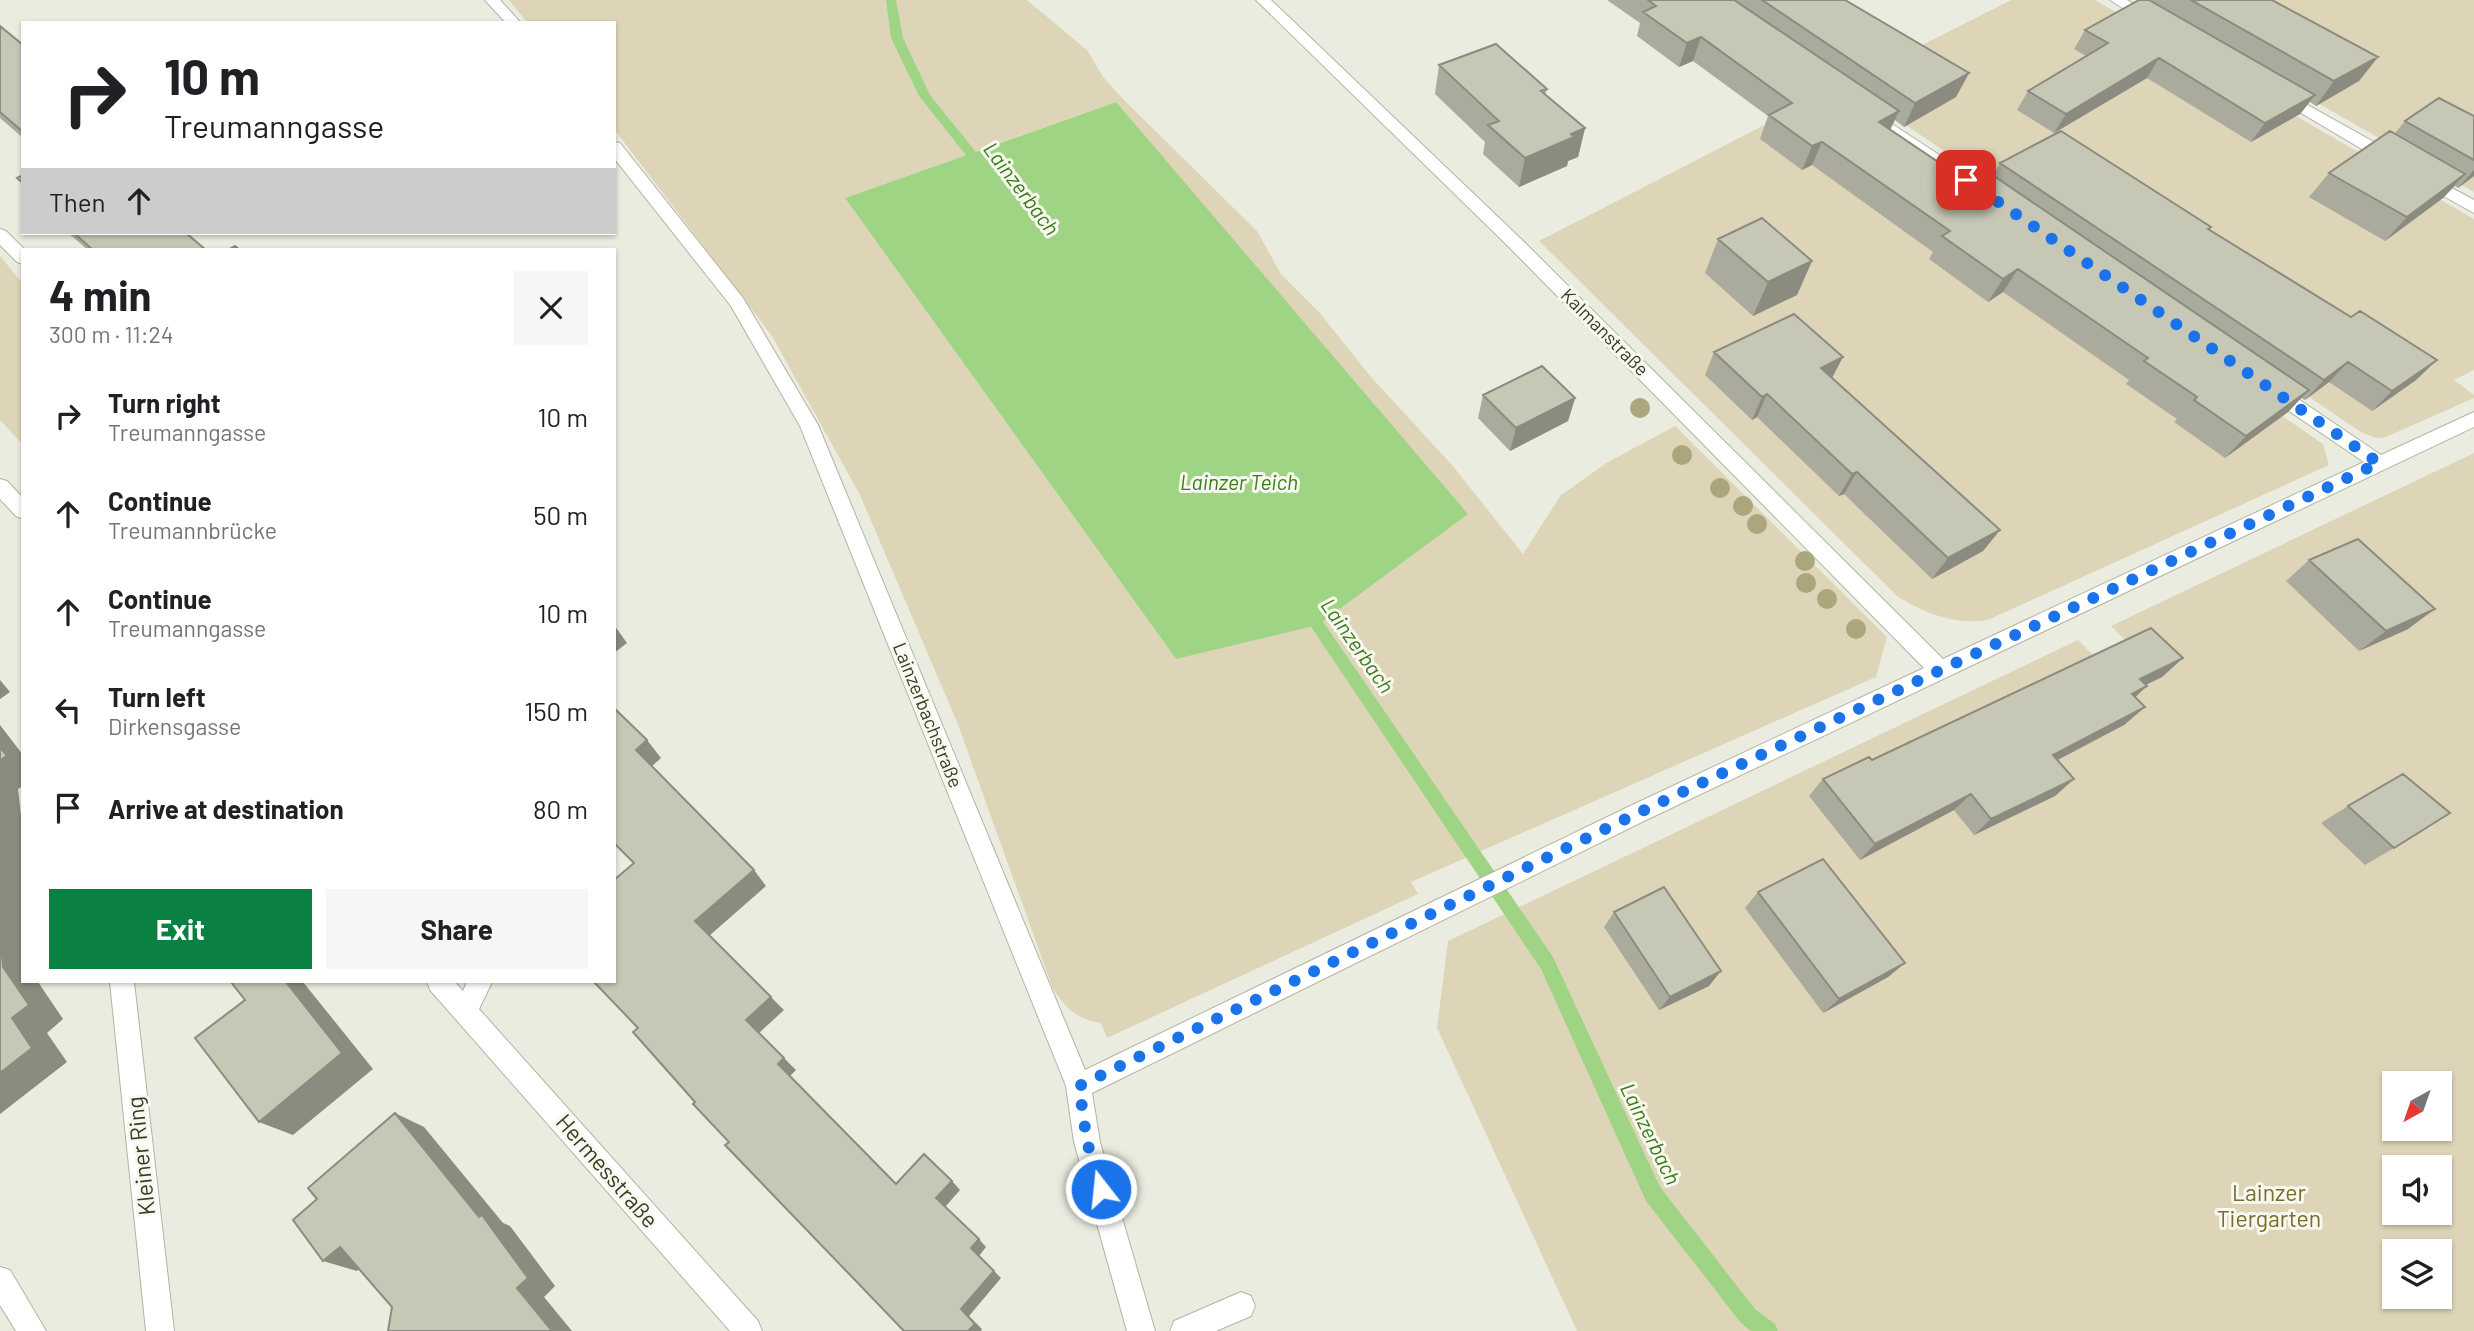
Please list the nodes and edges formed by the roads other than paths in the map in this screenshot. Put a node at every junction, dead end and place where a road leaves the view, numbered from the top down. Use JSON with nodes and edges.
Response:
{"nodes":[{"id":1,"x":492,"y":0,"type":"edge"},
{"id":2,"x":1263,"y":0,"type":"edge"},
{"id":3,"x":2117,"y":0,"type":"edge"},
{"id":4,"x":512,"y":21,"type":"edge"},
{"id":5,"x":2170,"y":31,"type":"edge"},
{"id":6,"x":2263,"y":85,"type":"edge"},
{"id":7,"x":1851,"y":102,"type":"edge"},
{"id":8,"x":616,"y":149,"type":"edge"},
{"id":9,"x":2000,"y":204,"type":"edge"},
{"id":10,"x":2474,"y":207,"type":"edge"},
{"id":11,"x":0,"y":235,"type":"edge"},
{"id":12,"x":21,"y":256,"type":"edge"},
{"id":13,"x":2253,"y":377,"type":"edge"},
{"id":14,"x":2474,"y":419,"type":"edge"},
{"id":15,"x":2379,"y":463,"type":"junction"},
{"id":16,"x":0,"y":486,"type":"edge"},
{"id":17,"x":21,"y":509,"type":"edge"},
{"id":18,"x":1940,"y":670,"type":"junction"},
{"id":19,"x":122,"y":983,"type":"edge"},
{"id":20,"x":440,"y":983,"type":"edge"},
{"id":21,"x":479,"y":983,"type":"edge"},
{"id":22,"x":465,"y":1011,"type":"junction"},
{"id":23,"x":1079,"y":1086,"type":"junction"},
{"id":24,"x":0,"y":1280,"type":"edge"},
{"id":25,"x":1241,"y":1306,"type":"dead end"},
{"id":26,"x":32,"y":1331,"type":"edge"},
{"id":27,"x":160,"y":1331,"type":"edge"},
{"id":28,"x":748,"y":1331,"type":"edge"},
{"id":29,"x":1141,"y":1331,"type":"edge"},
{"id":30,"x":1184,"y":1331,"type":"edge"}],
"edges":[{"from":1,"to":4,"type":"street"},
{"from":2,"to":18,"type":"street","name":"Kalmanstraße"},
{"from":3,"to":5,"type":"street"},
{"from":6,"to":10,"type":"street"},
{"from":7,"to":9,"type":"street"},
{"from":8,"to":23,"type":"street","name":"Lainzerbachstraße"},
{"from":11,"to":12,"type":"street"},
{"from":13,"to":15,"type":"street"},
{"from":14,"to":15,"type":"street"},
{"from":15,"to":18,"type":"street"},
{"from":16,"to":17,"type":"street"},
{"from":18,"to":23,"type":"street"},
{"from":19,"to":27,"type":"street","name":"Kleiner Ring"},
{"from":20,"to":22,"type":"street","name":"Hermesstraße"},
{"from":21,"to":22,"type":"street"},
{"from":22,"to":28,"type":"street","name":"Hermesstraße"},
{"from":23,"to":29,"type":"street","name":"Lainzerbachstraße"},
{"from":24,"to":26,"type":"street"},
{"from":25,"to":30,"type":"street"}]}
